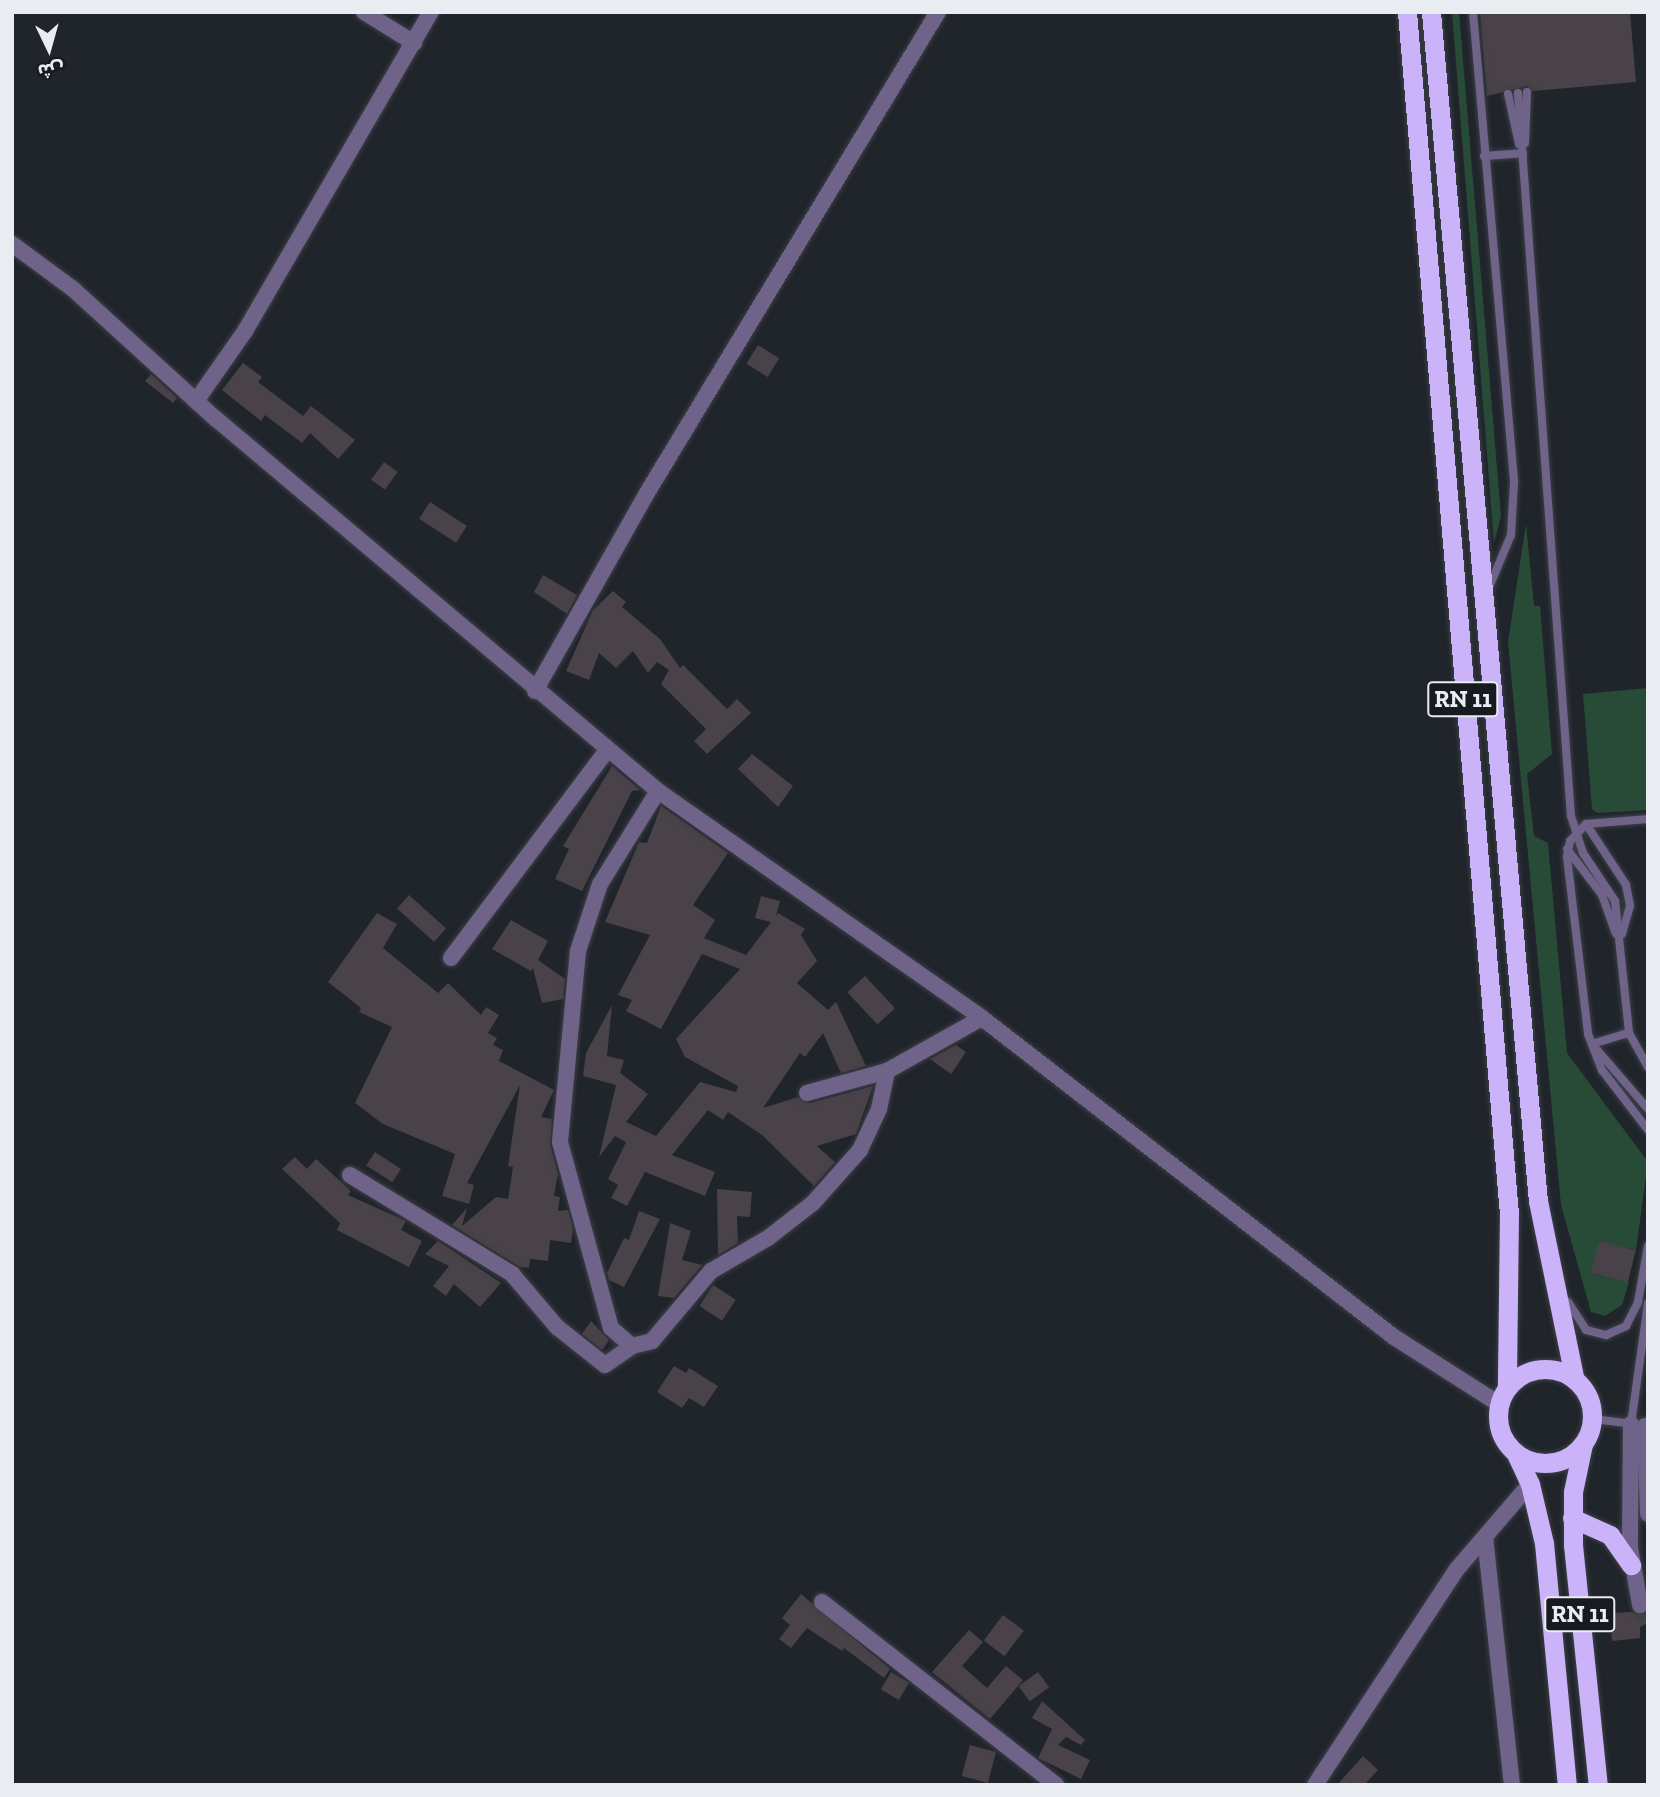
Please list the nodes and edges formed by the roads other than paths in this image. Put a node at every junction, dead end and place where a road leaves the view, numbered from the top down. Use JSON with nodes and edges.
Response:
{"nodes":[{"id":1,"x":364,"y":12,"type":"edge"},
{"id":2,"x":431,"y":12,"type":"edge"},
{"id":3,"x":938,"y":12,"type":"edge"},
{"id":4,"x":1407,"y":12,"type":"edge"},
{"id":5,"x":1431,"y":12,"type":"edge"},
{"id":6,"x":1473,"y":12,"type":"edge"},
{"id":7,"x":414,"y":43,"type":"junction"},
{"id":8,"x":1523,"y":93,"type":"dead end"},
{"id":9,"x":1508,"y":94,"type":"dead end"},
{"id":10,"x":1523,"y":153,"type":"junction"},
{"id":11,"x":1484,"y":156,"type":"junction"},
{"id":12,"x":16,"y":254,"type":"edge"},
{"id":13,"x":196,"y":401,"type":"junction"},
{"id":14,"x":1481,"y":601,"type":"junction"},
{"id":15,"x":536,"y":690,"type":"junction"},
{"id":16,"x":608,"y":749,"type":"junction"},
{"id":17,"x":658,"y":791,"type":"junction"},
{"id":18,"x":1648,"y":819,"type":"edge"},
{"id":19,"x":1586,"y":824,"type":"junction"},
{"id":20,"x":1574,"y":834,"type":"junction"},
{"id":21,"x":1567,"y":849,"type":"junction"},
{"id":22,"x":1619,"y":943,"type":"junction"},
{"id":23,"x":451,"y":958,"type":"dead end"},
{"id":24,"x":982,"y":1018,"type":"junction"},
{"id":25,"x":1629,"y":1033,"type":"junction"},
{"id":26,"x":1592,"y":1044,"type":"junction"},
{"id":27,"x":1648,"y":1067,"type":"edge"},
{"id":28,"x":887,"y":1071,"type":"junction"},
{"id":29,"x":807,"y":1093,"type":"dead end"},
{"id":30,"x":1648,"y":1109,"type":"edge"},
{"id":31,"x":1648,"y":1130,"type":"edge"},
{"id":32,"x":349,"y":1175,"type":"dead end"},
{"id":33,"x":1538,"y":1202,"type":"junction"},
{"id":34,"x":1648,"y":1247,"type":"edge"},
{"id":35,"x":1648,"y":1303,"type":"edge"},
{"id":36,"x":632,"y":1346,"type":"junction"},
{"id":37,"x":1574,"y":1377,"type":"junction"},
{"id":38,"x":1503,"y":1395,"type":"junction"},
{"id":39,"x":1593,"y":1419,"type":"junction"},
{"id":40,"x":1643,"y":1422,"type":"edge"},
{"id":41,"x":1583,"y":1444,"type":"junction"},
{"id":42,"x":1516,"y":1454,"type":"junction"},
{"id":43,"x":1530,"y":1485,"type":"junction"},
{"id":44,"x":1648,"y":1514,"type":"edge"},
{"id":45,"x":1572,"y":1518,"type":"junction"},
{"id":46,"x":1485,"y":1537,"type":"junction"},
{"id":47,"x":1631,"y":1565,"type":"junction"},
{"id":48,"x":822,"y":1602,"type":"dead end"},
{"id":49,"x":1640,"y":1605,"type":"tunnel mouth"},
{"id":50,"x":1056,"y":1785,"type":"edge"},
{"id":51,"x":1315,"y":1785,"type":"edge"},
{"id":52,"x":1512,"y":1785,"type":"edge"},
{"id":53,"x":1567,"y":1785,"type":"edge"},
{"id":54,"x":1598,"y":1785,"type":"edge"}],
"edges":[{"from":1,"to":7,"type":"street"},
{"from":2,"to":7,"type":"street"},
{"from":3,"to":15,"type":"street"},
{"from":4,"to":38,"type":"highway","number":"RN 11"},
{"from":5,"to":14,"type":"highway","number":"RN 11"},
{"from":6,"to":11,"type":"lane"},
{"from":7,"to":13,"type":"street"},
{"from":8,"to":10,"type":"lane"},
{"from":9,"to":10,"type":"lane"},
{"from":10,"to":11,"type":"lane"},
{"from":10,"to":20,"type":"lane"},
{"from":11,"to":14,"type":"lane"},
{"from":12,"to":13,"type":"street"},
{"from":13,"to":15,"type":"street"},
{"from":14,"to":33,"type":"highway","number":"RN 11"},
{"from":15,"to":16,"type":"street"},
{"from":16,"to":17,"type":"street"},
{"from":16,"to":23,"type":"street"},
{"from":17,"to":24,"type":"street"},
{"from":17,"to":36,"type":"street"},
{"from":18,"to":19,"type":"lane"},
{"from":19,"to":20,"type":"lane"},
{"from":19,"to":22,"type":"lane"},
{"from":20,"to":21,"type":"lane"},
{"from":20,"to":22,"type":"lane"},
{"from":21,"to":22,"type":"lane"},
{"from":21,"to":26,"type":"lane"},
{"from":22,"to":25,"type":"lane"},
{"from":24,"to":28,"type":"street"},
{"from":24,"to":38,"type":"street"},
{"from":25,"to":26,"type":"lane"},
{"from":25,"to":27,"type":"lane"},
{"from":26,"to":30,"type":"lane"},
{"from":26,"to":31,"type":"lane"},
{"from":28,"to":29,"type":"street"},
{"from":28,"to":36,"type":"street"},
{"from":32,"to":36,"type":"street"},
{"from":33,"to":34,"type":"lane"},
{"from":33,"to":37,"type":"highway","number":"RN 11"},
{"from":35,"to":40,"type":"lane"},
{"from":37,"to":38,"type":"highway"},
{"from":37,"to":39,"type":"highway"},
{"from":38,"to":42,"type":"highway"},
{"from":39,"to":40,"type":"lane"},
{"from":39,"to":41,"type":"highway"},
{"from":40,"to":44,"type":"street"},
{"from":40,"to":47,"type":"street"},
{"from":41,"to":42,"type":"highway"},
{"from":41,"to":45,"type":"highway","number":"RN 11"},
{"from":42,"to":43,"type":"highway","number":"RN 11"},
{"from":43,"to":46,"type":"street"},
{"from":43,"to":53,"type":"highway","number":"RN 11"},
{"from":45,"to":47,"type":"highway"},
{"from":45,"to":54,"type":"highway","number":"RN 11"},
{"from":46,"to":51,"type":"street"},
{"from":46,"to":52,"type":"street"},
{"from":47,"to":49,"type":"street"},
{"from":48,"to":50,"type":"street"}]}
